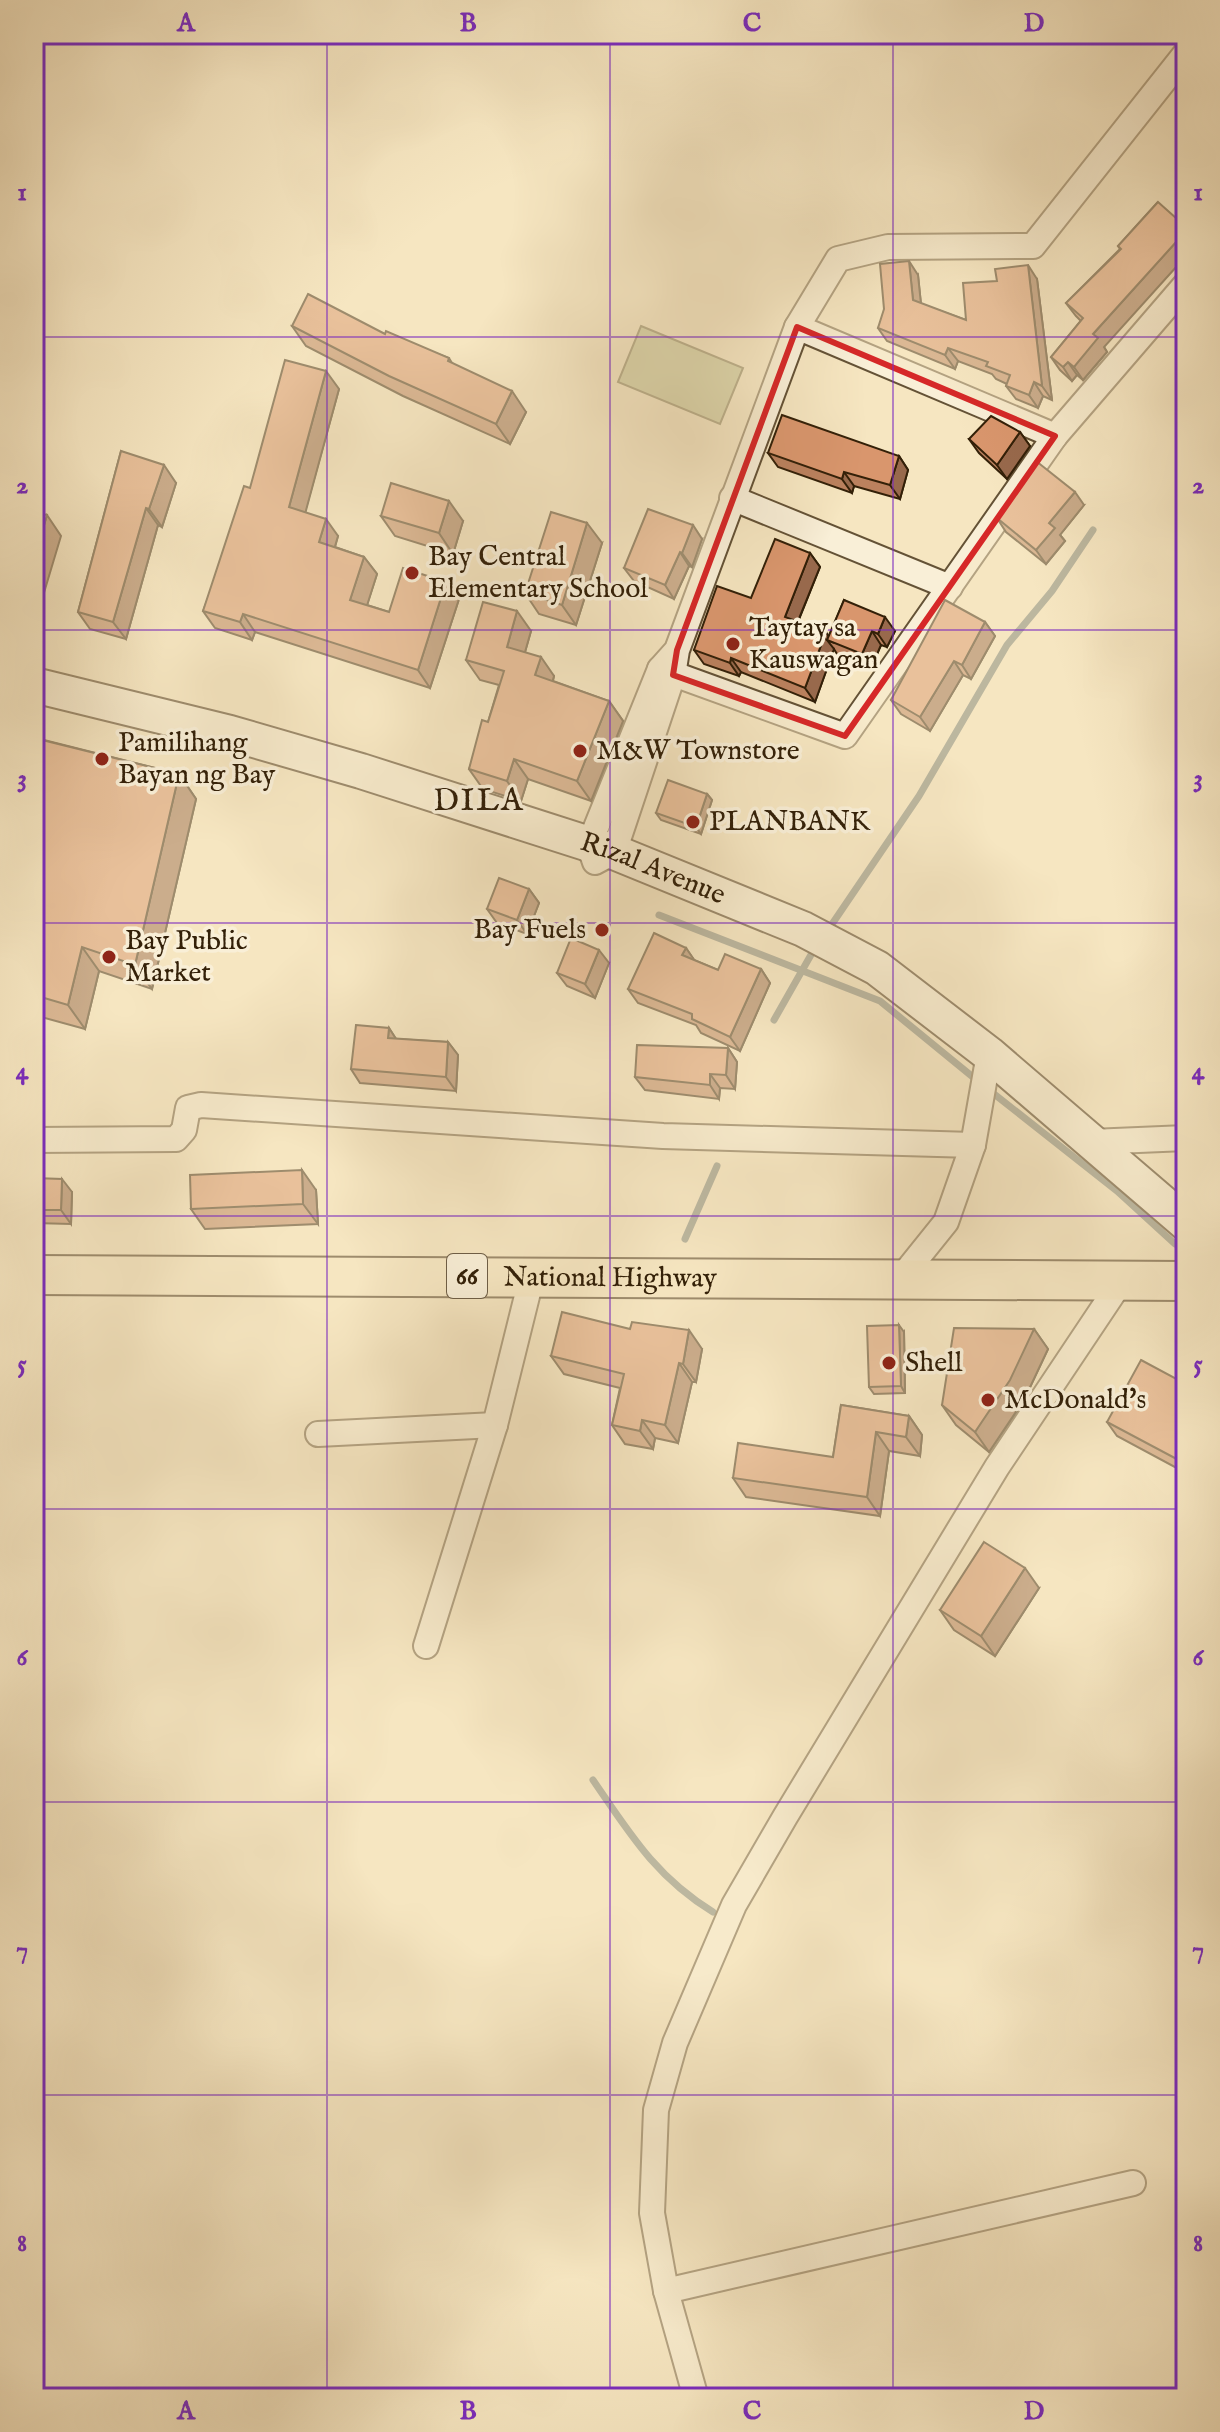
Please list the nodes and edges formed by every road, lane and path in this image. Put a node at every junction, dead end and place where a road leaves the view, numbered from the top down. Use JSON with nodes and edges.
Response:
{"nodes":[{"id":1,"x":1186,"y":53,"type":"edge"},
{"id":2,"x":1186,"y":284,"type":"edge"},
{"id":3,"x":797,"y":327,"type":"junction"},
{"id":4,"x":1055,"y":436,"type":"junction"},
{"id":5,"x":732,"y":498,"type":"junction"},
{"id":6,"x":950,"y":587,"type":"junction"},
{"id":7,"x":667,"y":672,"type":"junction"},
{"id":8,"x":34,"y":685,"type":"edge"},
{"id":9,"x":602,"y":849,"type":"junction"},
{"id":10,"x":989,"y":1054,"type":"junction"},
{"id":11,"x":1186,"y":1138,"type":"edge"},
{"id":12,"x":34,"y":1140,"type":"edge"},
{"id":13,"x":1091,"y":1142,"type":"junction"},
{"id":14,"x":973,"y":1145,"type":"junction"},
{"id":15,"x":1186,"y":1223,"type":"edge"},
{"id":16,"x":34,"y":1275,"type":"edge"},
{"id":17,"x":532,"y":1276,"type":"junction"},
{"id":18,"x":901,"y":1278,"type":"junction"},
{"id":19,"x":1122,"y":1280,"type":"junction"},
{"id":20,"x":1186,"y":1281,"type":"edge"},
{"id":21,"x":495,"y":1425,"type":"junction"},
{"id":22,"x":318,"y":1434,"type":"dead end"},
{"id":23,"x":426,"y":1646,"type":"dead end"},
{"id":24,"x":1133,"y":2183,"type":"dead end"},
{"id":25,"x":666,"y":2291,"type":"junction"},
{"id":26,"x":696,"y":2398,"type":"edge"}],
"edges":[{"from":1,"to":3,"type":"street"},
{"from":2,"to":4,"type":"street"},
{"from":3,"to":4,"type":"street"},
{"from":3,"to":5,"type":"street"},
{"from":4,"to":6,"type":"street"},
{"from":5,"to":6,"type":"street"},
{"from":5,"to":7,"type":"street"},
{"from":6,"to":7,"type":"street"},
{"from":7,"to":9,"type":"street"},
{"from":8,"to":9,"type":"main road","name":"Rizal Avenue"},
{"from":9,"to":10,"type":"main road","name":"Rizal Avenue"},
{"from":10,"to":13,"type":"main road","name":"Rizal Avenue"},
{"from":10,"to":14,"type":"street"},
{"from":11,"to":13,"type":"street"},
{"from":12,"to":14,"type":"street"},
{"from":13,"to":15,"type":"main road","name":"Rizal Avenue"},
{"from":14,"to":18,"type":"street"},
{"from":16,"to":17,"type":"main road","name":"National Highway","number":"66"},
{"from":17,"to":18,"type":"main road","name":"National Highway","number":"66"},
{"from":17,"to":21,"type":"street"},
{"from":18,"to":19,"type":"main road","name":"National Highway","number":"66"},
{"from":19,"to":20,"type":"main road","name":"National Highway","number":"66"},
{"from":19,"to":25,"type":"street"},
{"from":21,"to":22,"type":"street"},
{"from":21,"to":23,"type":"street"},
{"from":24,"to":25,"type":"street"},
{"from":25,"to":26,"type":"street"}]}
